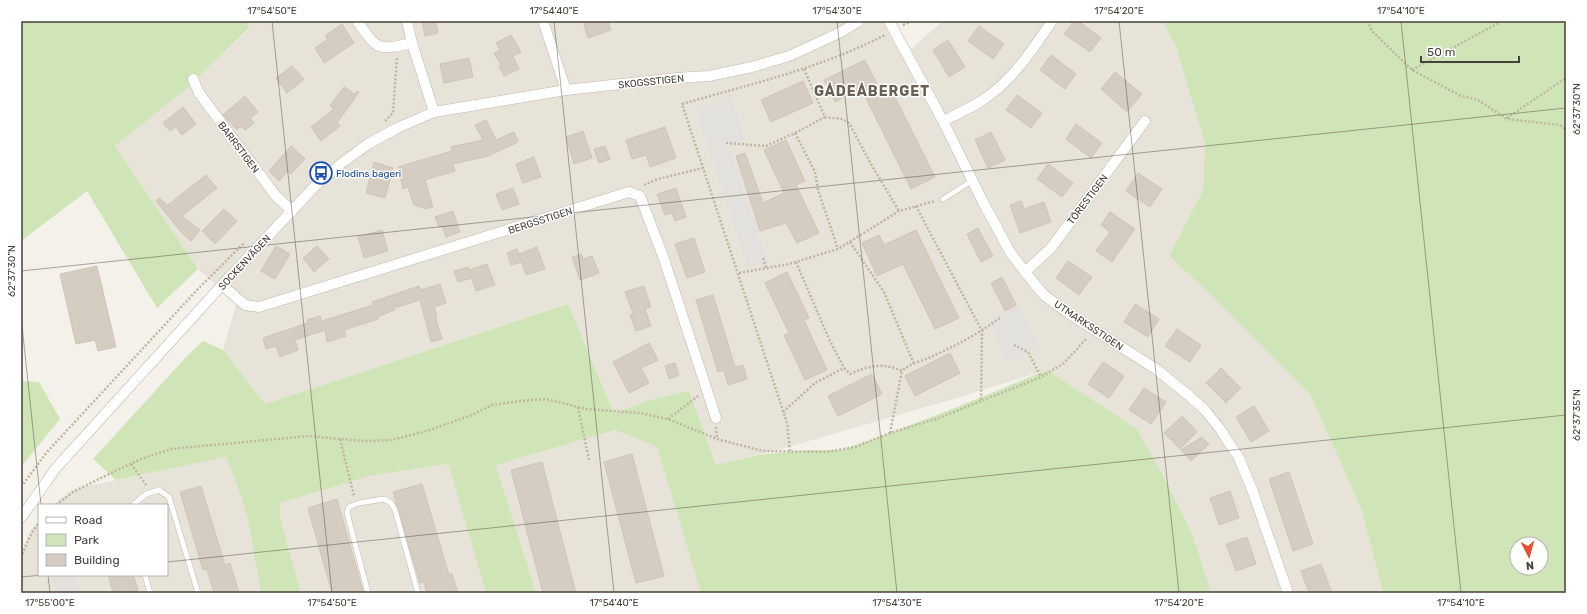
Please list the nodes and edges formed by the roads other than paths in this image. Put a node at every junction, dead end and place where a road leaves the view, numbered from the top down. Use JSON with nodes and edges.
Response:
{"nodes":[{"id":1,"x":357,"y":21,"type":"edge"},
{"id":2,"x":407,"y":21,"type":"edge"},
{"id":3,"x":543,"y":21,"type":"edge"},
{"id":4,"x":859,"y":21,"type":"edge"},
{"id":5,"x":888,"y":21,"type":"edge"},
{"id":6,"x":1052,"y":21,"type":"edge"},
{"id":7,"x":412,"y":43,"type":"junction"},
{"id":8,"x":193,"y":79,"type":"dead end"},
{"id":9,"x":566,"y":90,"type":"junction"},
{"id":10,"x":434,"y":112,"type":"junction"},
{"id":11,"x":943,"y":121,"type":"junction"},
{"id":12,"x":1145,"y":121,"type":"dead end"},
{"id":13,"x":972,"y":181,"type":"junction"},
{"id":14,"x":942,"y":199,"type":"road end"},
{"id":15,"x":292,"y":211,"type":"junction"},
{"id":16,"x":1025,"y":272,"type":"junction"},
{"id":17,"x":222,"y":285,"type":"junction"},
{"id":18,"x":716,"y":418,"type":"dead end"},
{"id":19,"x":134,"y":504,"type":"edge"},
{"id":20,"x":21,"y":518,"type":"edge"},
{"id":21,"x":145,"y":576,"type":"edge"},
{"id":22,"x":150,"y":593,"type":"edge"},
{"id":23,"x":198,"y":593,"type":"edge"},
{"id":24,"x":368,"y":593,"type":"edge"},
{"id":25,"x":418,"y":593,"type":"edge"},
{"id":26,"x":1288,"y":593,"type":"edge"}],
"edges":[{"from":1,"to":7,"type":"street"},
{"from":2,"to":7,"type":"street"},
{"from":3,"to":9,"type":"street"},
{"from":4,"to":9,"type":"street","name":"SKOGSSTIGEN"},
{"from":5,"to":11,"type":"street","name":"UTMARKSSTIGEN"},
{"from":6,"to":11,"type":"street"},
{"from":7,"to":10,"type":"street"},
{"from":8,"to":15,"type":"street","name":"BARRSTIGEN"},
{"from":9,"to":10,"type":"street","name":"SKOGSSTIGEN"},
{"from":10,"to":15,"type":"street","name":"SOCKENVÄGEN"},
{"from":11,"to":13,"type":"street","name":"UTMARKSSTIGEN"},
{"from":12,"to":16,"type":"street","name":"TÖRESTIGEN"},
{"from":13,"to":14,"type":"lane"},
{"from":13,"to":16,"type":"street","name":"UTMARKSSTIGEN"},
{"from":15,"to":17,"type":"street","name":"SOCKENVÄGEN"},
{"from":16,"to":26,"type":"street","name":"UTMARKSSTIGEN"},
{"from":17,"to":18,"type":"street","name":"BERGSSTIGEN"},
{"from":17,"to":20,"type":"street","name":"SOCKENVÄGEN"},
{"from":19,"to":23,"type":"lane"},
{"from":21,"to":22,"type":"lane"},
{"from":24,"to":25,"type":"lane"}]}
